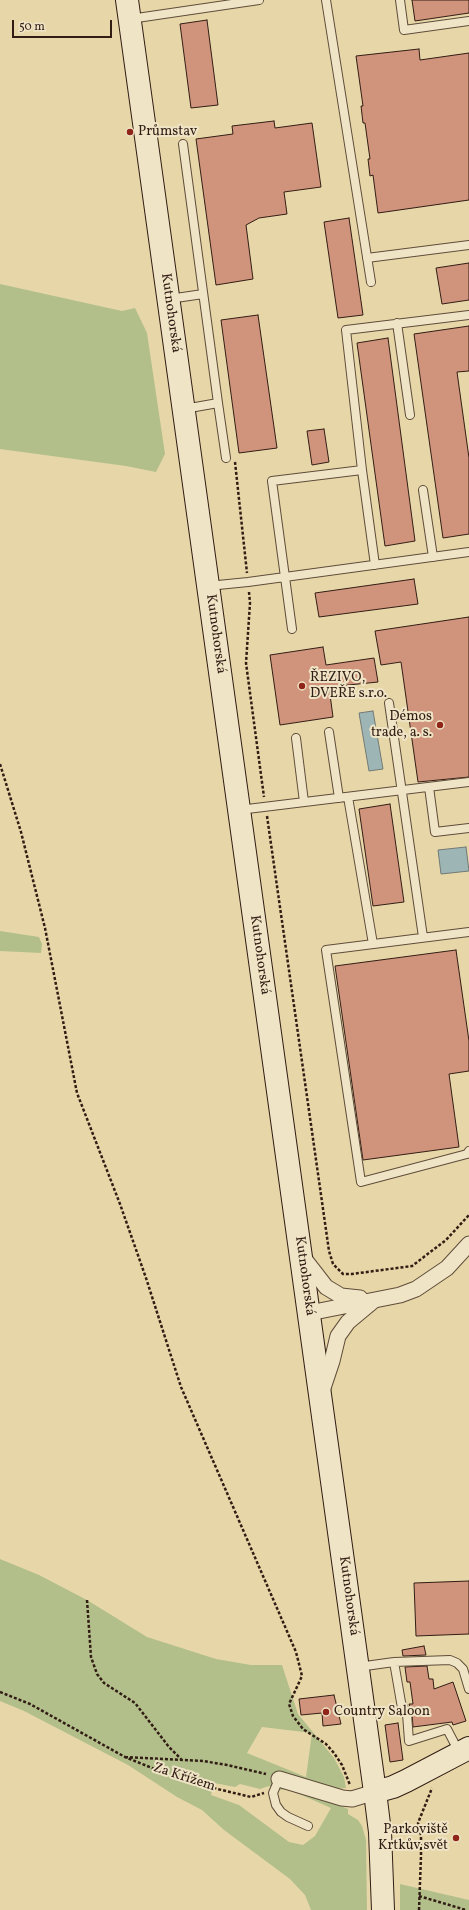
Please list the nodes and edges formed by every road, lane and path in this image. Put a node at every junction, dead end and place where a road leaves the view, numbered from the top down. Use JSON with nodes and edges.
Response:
{"nodes":[{"id":1,"x":259,"y":0,"type":"edge"},
{"id":2,"x":326,"y":0,"type":"edge"},
{"id":3,"x":400,"y":0,"type":"edge"},
{"id":4,"x":240,"y":1,"type":"edge"},
{"id":5,"x":128,"y":9,"type":"edge"},
{"id":6,"x":469,"y":21,"type":"edge"},
{"id":7,"x":183,"y":144,"type":"dead end"},
{"id":8,"x":469,"y":245,"type":"edge"},
{"id":9,"x":367,"y":258,"type":"junction"},
{"id":10,"x":371,"y":282,"type":"dead end"},
{"id":11,"x":203,"y":294,"type":"junction"},
{"id":12,"x":168,"y":299,"type":"junction"},
{"id":13,"x":469,"y":315,"type":"edge"},
{"id":14,"x":397,"y":323,"type":"junction"},
{"id":15,"x":218,"y":403,"type":"junction"},
{"id":16,"x":184,"y":409,"type":"junction"},
{"id":17,"x":410,"y":415,"type":"dead end"},
{"id":18,"x":226,"y":458,"type":"joint"},
{"id":19,"x":362,"y":470,"type":"junction"},
{"id":20,"x":423,"y":490,"type":"dead end"},
{"id":21,"x":469,"y":552,"type":"edge"},
{"id":22,"x":433,"y":556,"type":"junction"},
{"id":23,"x":375,"y":565,"type":"junction"},
{"id":24,"x":285,"y":577,"type":"junction"},
{"id":25,"x":248,"y":582,"type":"junction"},
{"id":26,"x":208,"y":586,"type":"junction"},
{"id":27,"x":292,"y":629,"type":"dead end"},
{"id":28,"x":389,"y":703,"type":"dead end"},
{"id":29,"x":329,"y":732,"type":"dead end"},
{"id":30,"x":296,"y":738,"type":"dead end"},
{"id":31,"x":0,"y":764,"type":"edge"},
{"id":32,"x":469,"y":782,"type":"edge"},
{"id":33,"x":429,"y":787,"type":"junction"},
{"id":34,"x":402,"y":791,"type":"junction"},
{"id":35,"x":348,"y":797,"type":"junction"},
{"id":36,"x":339,"y":798,"type":"junction"},
{"id":37,"x":304,"y":802,"type":"junction"},
{"id":38,"x":265,"y":807,"type":"junction"},
{"id":39,"x":239,"y":810,"type":"junction"},
{"id":40,"x":469,"y":828,"type":"edge"},
{"id":41,"x":469,"y":932,"type":"edge"},
{"id":42,"x":423,"y":937,"type":"junction"},
{"id":43,"x":373,"y":944,"type":"junction"},
{"id":44,"x":469,"y":1151,"type":"edge"},
{"id":45,"x":469,"y":1215,"type":"edge"},
{"id":46,"x":469,"y":1244,"type":"edge"},
{"id":47,"x":301,"y":1254,"type":"junction"},
{"id":48,"x":375,"y":1300,"type":"junction"},
{"id":49,"x":309,"y":1312,"type":"junction"},
{"id":50,"x":320,"y":1394,"type":"junction"},
{"id":51,"x":88,"y":1600,"type":"dead end"},
{"id":52,"x":394,"y":1662,"type":"junction"},
{"id":53,"x":358,"y":1667,"type":"junction"},
{"id":54,"x":469,"y":1689,"type":"edge"},
{"id":55,"x":0,"y":1692,"type":"edge"},
{"id":56,"x":464,"y":1750,"type":"edge"},
{"id":57,"x":124,"y":1757,"type":"junction"},
{"id":58,"x":181,"y":1759,"type":"junction"},
{"id":59,"x":279,"y":1779,"type":"junction"},
{"id":60,"x":433,"y":1785,"type":"dead end"},
{"id":61,"x":350,"y":1786,"type":"dead end"},
{"id":62,"x":375,"y":1792,"type":"junction"},
{"id":63,"x":308,"y":1826,"type":"dead end"},
{"id":64,"x":392,"y":1831,"type":"dead end"},
{"id":65,"x":420,"y":1833,"type":"junction"},
{"id":66,"x":419,"y":1896,"type":"junction"},
{"id":67,"x":383,"y":1910,"type":"edge"},
{"id":68,"x":419,"y":1910,"type":"edge"},
{"id":69,"x":466,"y":1910,"type":"edge"}],
"edges":[{"from":1,"to":4,"type":"lane"},
{"from":2,"to":9,"type":"lane"},
{"from":3,"to":6,"type":"lane"},
{"from":4,"to":5,"type":"lane"},
{"from":5,"to":12,"type":"main road","name":"Kutnohorská"},
{"from":7,"to":11,"type":"lane"},
{"from":8,"to":9,"type":"lane"},
{"from":9,"to":10,"type":"lane"},
{"from":11,"to":12,"type":"lane"},
{"from":11,"to":15,"type":"lane"},
{"from":12,"to":16,"type":"main road","name":"Kutnohorská"},
{"from":13,"to":14,"type":"lane"},
{"from":14,"to":17,"type":"lane"},
{"from":14,"to":19,"type":"lane"},
{"from":15,"to":16,"type":"lane"},
{"from":15,"to":18,"type":"lane"},
{"from":16,"to":26,"type":"main road","name":"Kutnohorská"},
{"from":18,"to":25,"type":"path"},
{"from":19,"to":23,"type":"lane"},
{"from":19,"to":24,"type":"lane"},
{"from":20,"to":22,"type":"lane"},
{"from":21,"to":22,"type":"lane"},
{"from":22,"to":23,"type":"lane"},
{"from":23,"to":24,"type":"lane"},
{"from":24,"to":25,"type":"lane"},
{"from":24,"to":27,"type":"lane"},
{"from":25,"to":26,"type":"lane"},
{"from":25,"to":38,"type":"path"},
{"from":26,"to":39,"type":"main road","name":"Kutnohorská"},
{"from":28,"to":34,"type":"lane"},
{"from":29,"to":36,"type":"lane"},
{"from":30,"to":37,"type":"lane"},
{"from":31,"to":61,"type":"path"},
{"from":32,"to":33,"type":"lane"},
{"from":33,"to":34,"type":"lane"},
{"from":33,"to":40,"type":"lane"},
{"from":34,"to":35,"type":"lane"},
{"from":34,"to":42,"type":"lane"},
{"from":35,"to":36,"type":"lane"},
{"from":35,"to":43,"type":"lane"},
{"from":36,"to":37,"type":"lane"},
{"from":37,"to":38,"type":"lane"},
{"from":38,"to":39,"type":"lane"},
{"from":38,"to":45,"type":"path"},
{"from":39,"to":47,"type":"main road","name":"Kutnohorská"},
{"from":41,"to":42,"type":"lane"},
{"from":42,"to":43,"type":"lane"},
{"from":43,"to":44,"type":"lane"},
{"from":46,"to":48,"type":"street"},
{"from":47,"to":48,"type":"street"},
{"from":47,"to":49,"type":"main road","name":"Kutnohorská"},
{"from":48,"to":49,"type":"street"},
{"from":48,"to":50,"type":"street"},
{"from":49,"to":50,"type":"main road","name":"Kutnohorská"},
{"from":50,"to":53,"type":"main road","name":"Kutnohorská"},
{"from":51,"to":58,"type":"path"},
{"from":52,"to":53,"type":"lane"},
{"from":52,"to":54,"type":"lane"},
{"from":52,"to":56,"type":"lane"},
{"from":53,"to":62,"type":"main road","name":"Kutnohorská"},
{"from":55,"to":57,"type":"path","name":"Za Křížem"},
{"from":56,"to":62,"type":"main road"},
{"from":57,"to":58,"type":"path"},
{"from":57,"to":59,"type":"path","name":"Za Křížem"},
{"from":58,"to":59,"type":"path"},
{"from":59,"to":62,"type":"street"},
{"from":59,"to":63,"type":"lane"},
{"from":60,"to":65,"type":"path"},
{"from":62,"to":67,"type":"main road","name":"Kutnohorská"},
{"from":64,"to":65,"type":"path"},
{"from":65,"to":66,"type":"path"},
{"from":66,"to":68,"type":"path"},
{"from":66,"to":69,"type":"path"}]}
